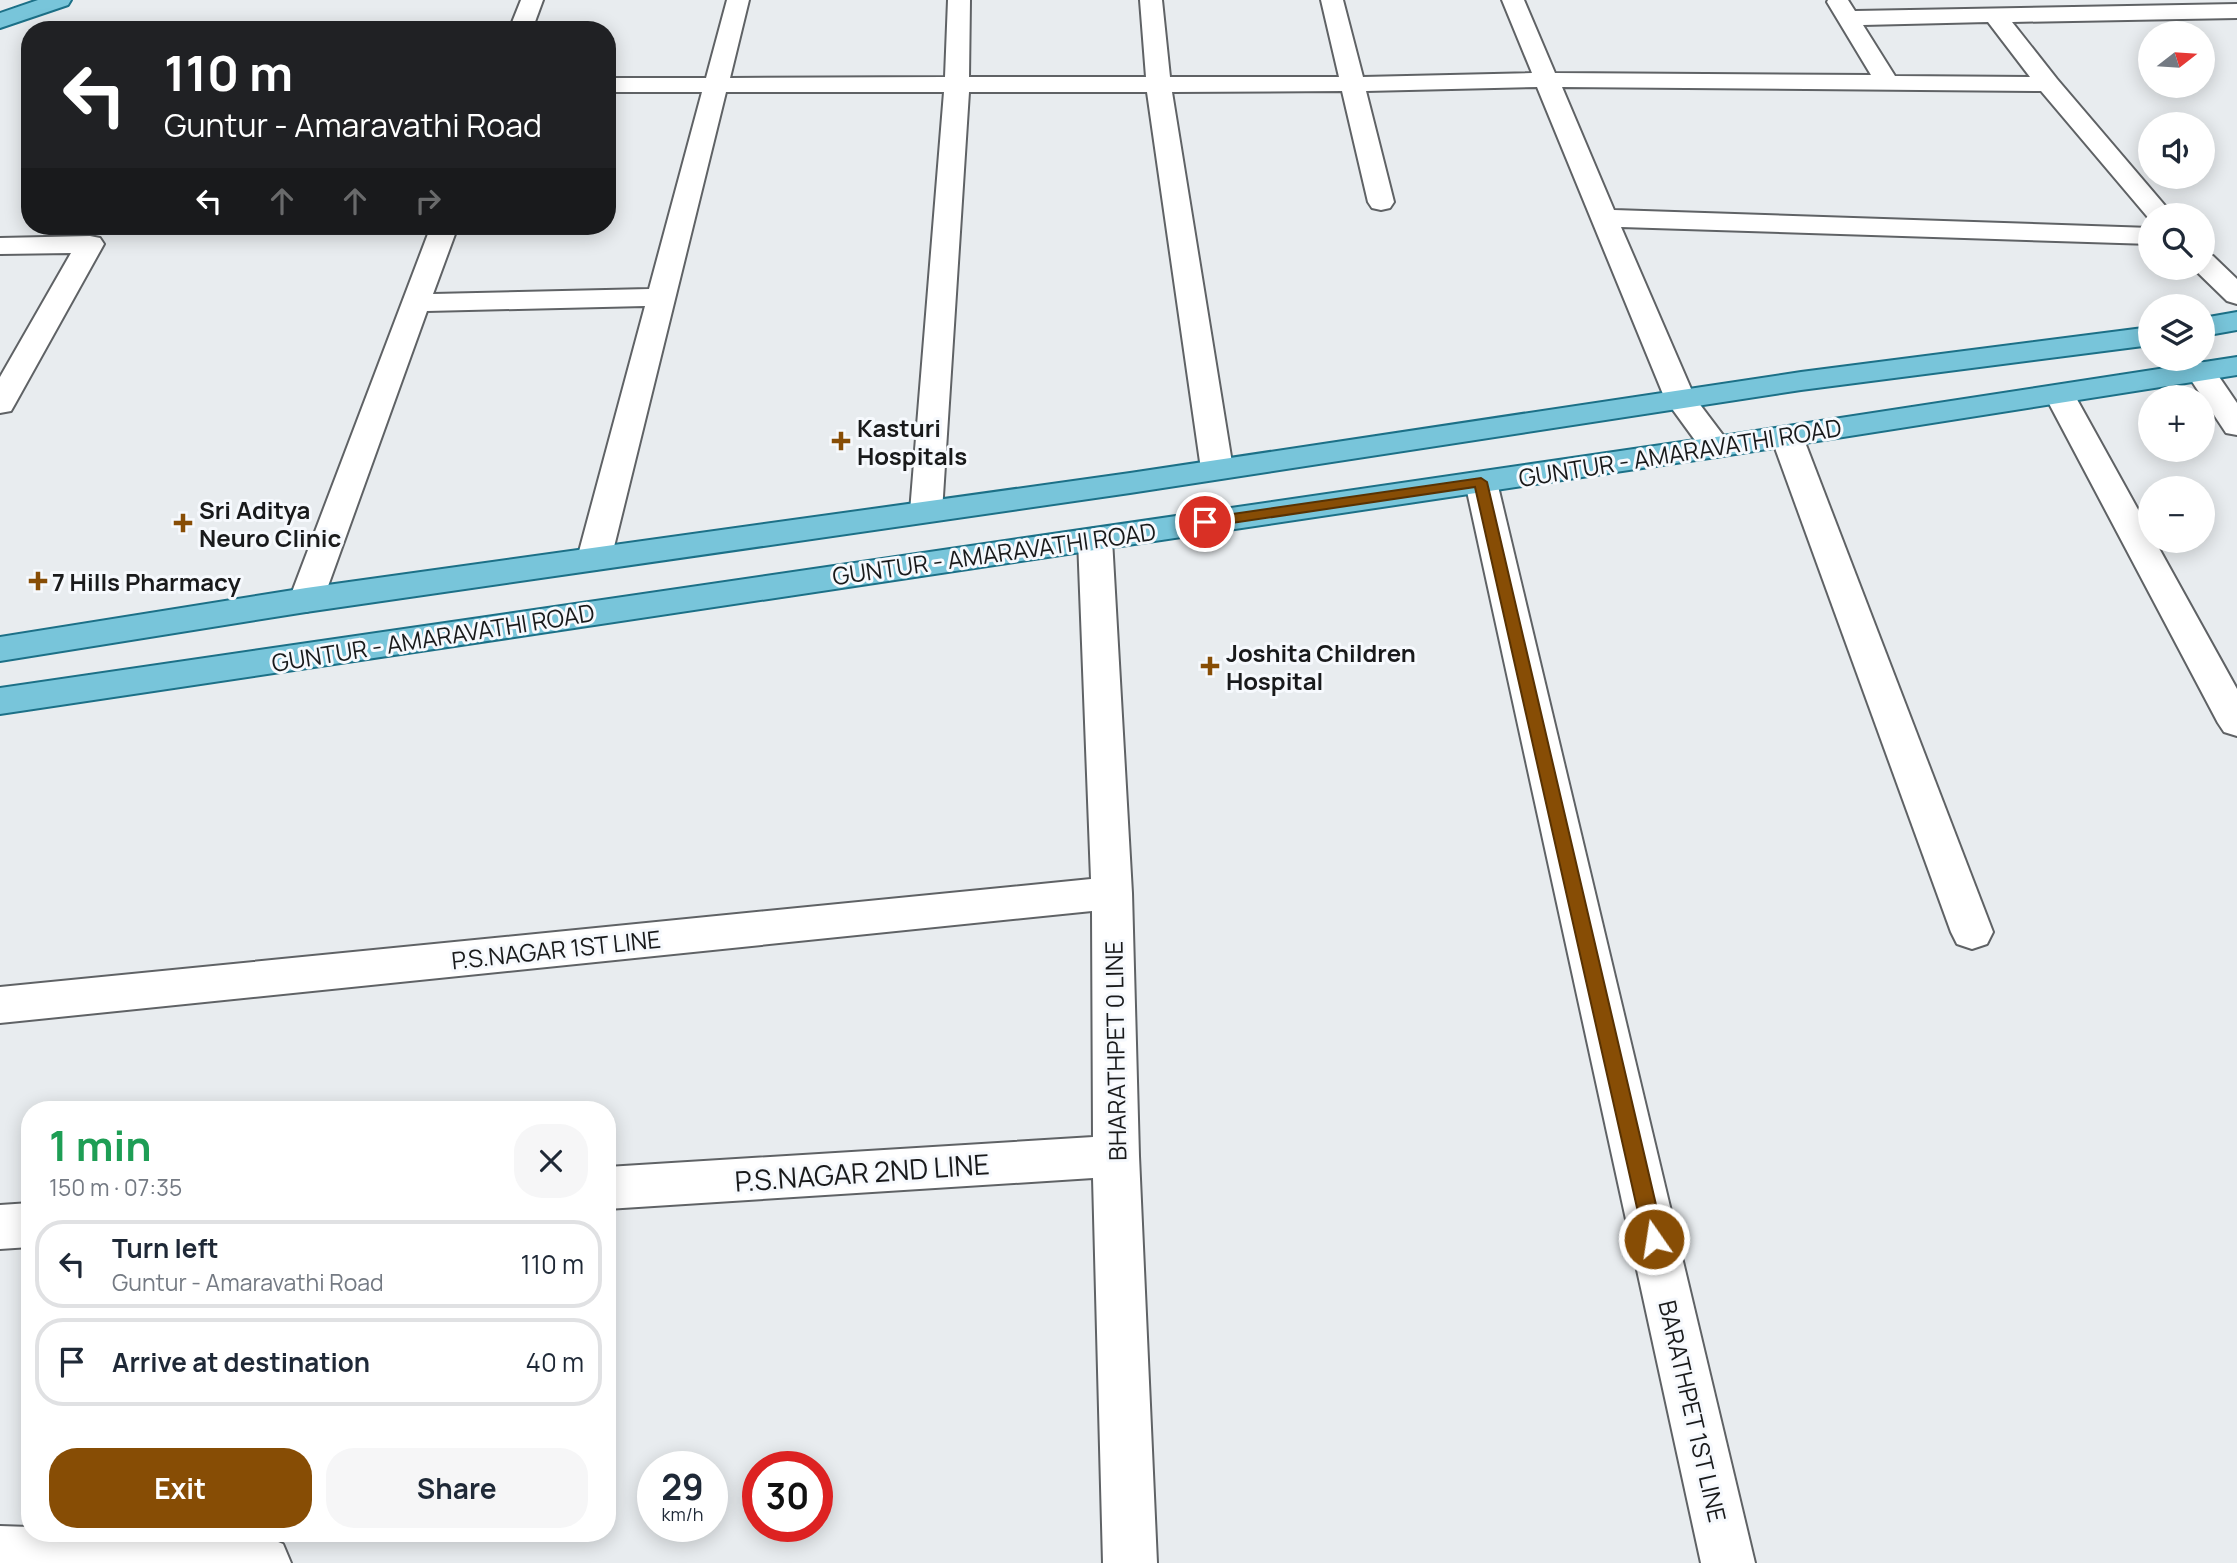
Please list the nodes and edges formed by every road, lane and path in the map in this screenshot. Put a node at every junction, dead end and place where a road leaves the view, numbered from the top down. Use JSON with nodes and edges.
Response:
{"nodes":[{"id":1,"x":60,"y":0,"type":"edge"},
{"id":2,"x":532,"y":0,"type":"edge"},
{"id":3,"x":738,"y":0,"type":"edge"},
{"id":4,"x":959,"y":0,"type":"edge"},
{"id":5,"x":1151,"y":0,"type":"edge"},
{"id":6,"x":1332,"y":0,"type":"edge"},
{"id":7,"x":1513,"y":0,"type":"edge"},
{"id":8,"x":1842,"y":9,"type":"edge"},
{"id":9,"x":2237,"y":11,"type":"edge"},
{"id":10,"x":1996,"y":17,"type":"junction"},
{"id":11,"x":0,"y":21,"type":"edge"},
{"id":12,"x":524,"y":21,"type":"edge"},
{"id":13,"x":1546,"y":80,"type":"junction"},
{"id":14,"x":1158,"y":82,"type":"junction"},
{"id":15,"x":718,"y":83,"type":"junction"},
{"id":16,"x":1352,"y":83,"type":"junction"},
{"id":17,"x":1888,"y":83,"type":"junction"},
{"id":18,"x":957,"y":84,"type":"junction"},
{"id":19,"x":2048,"y":84,"type":"junction"},
{"id":20,"x":616,"y":85,"type":"edge"},
{"id":21,"x":1381,"y":202,"type":"dead end"},
{"id":22,"x":2150,"y":203,"type":"edge"},
{"id":23,"x":1602,"y":218,"type":"junction"},
{"id":24,"x":440,"y":235,"type":"edge"},
{"id":25,"x":2138,"y":236,"type":"edge"},
{"id":26,"x":0,"y":246,"type":"edge"},
{"id":27,"x":2215,"y":274,"type":"edge"},
{"id":28,"x":2237,"y":295,"type":"edge"},
{"id":29,"x":660,"y":297,"type":"junction"},
{"id":30,"x":414,"y":303,"type":"junction"},
{"id":31,"x":2237,"y":321,"type":"edge"},
{"id":32,"x":2215,"y":325,"type":"edge"},
{"id":33,"x":2138,"y":338,"type":"edge"},
{"id":34,"x":2237,"y":366,"type":"edge"},
{"id":35,"x":2215,"y":369,"type":"edge"},
{"id":36,"x":2200,"y":371,"type":"joint"},
{"id":37,"x":2059,"y":394,"type":"junction"},
{"id":38,"x":1680,"y":399,"type":"junction"},
{"id":39,"x":0,"y":404,"type":"edge"},
{"id":40,"x":2237,"y":426,"type":"edge"},
{"id":41,"x":1787,"y":436,"type":"junction"},
{"id":42,"x":1716,"y":447,"type":"junction"},
{"id":43,"x":1217,"y":469,"type":"junction"},
{"id":44,"x":1481,"y":482,"type":"junction"},
{"id":45,"x":926,"y":512,"type":"junction"},
{"id":46,"x":1095,"y":538,"type":"junction"},
{"id":47,"x":594,"y":559,"type":"junction"},
{"id":48,"x":306,"y":600,"type":"junction"},
{"id":49,"x":0,"y":649,"type":"edge"},
{"id":50,"x":0,"y":701,"type":"edge"},
{"id":51,"x":2237,"y":723,"type":"edge"},
{"id":52,"x":1112,"y":893,"type":"junction"},
{"id":53,"x":1972,"y":932,"type":"dead end"},
{"id":54,"x":0,"y":1005,"type":"edge"},
{"id":55,"x":1116,"y":1156,"type":"junction"},
{"id":56,"x":616,"y":1187,"type":"edge"},
{"id":57,"x":21,"y":1226,"type":"edge"},
{"id":58,"x":0,"y":1227,"type":"edge"},
{"id":59,"x":0,"y":1553,"type":"edge"},
{"id":60,"x":264,"y":1563,"type":"edge"},
{"id":61,"x":1130,"y":1563,"type":"edge"},
{"id":62,"x":1728,"y":1563,"type":"edge"}],
"edges":[{"from":1,"to":11,"type":"main road"},
{"from":2,"to":12,"type":"street"},
{"from":3,"to":15,"type":"street"},
{"from":4,"to":18,"type":"street"},
{"from":5,"to":14,"type":"street"},
{"from":6,"to":16,"type":"street"},
{"from":7,"to":13,"type":"street"},
{"from":8,"to":10,"type":"street"},
{"from":8,"to":17,"type":"street"},
{"from":9,"to":10,"type":"street"},
{"from":10,"to":19,"type":"street"},
{"from":13,"to":16,"type":"street"},
{"from":13,"to":17,"type":"street"},
{"from":13,"to":23,"type":"street"},
{"from":14,"to":16,"type":"street"},
{"from":14,"to":18,"type":"street"},
{"from":14,"to":43,"type":"street"},
{"from":15,"to":18,"type":"street"},
{"from":15,"to":20,"type":"street"},
{"from":15,"to":29,"type":"street"},
{"from":16,"to":21,"type":"street"},
{"from":17,"to":19,"type":"street"},
{"from":18,"to":45,"type":"street"},
{"from":19,"to":22,"type":"street"},
{"from":23,"to":25,"type":"street"},
{"from":23,"to":38,"type":"street"},
{"from":24,"to":30,"type":"street"},
{"from":26,"to":39,"type":"street"},
{"from":27,"to":28,"type":"street"},
{"from":29,"to":30,"type":"street"},
{"from":29,"to":47,"type":"street"},
{"from":30,"to":48,"type":"street"},
{"from":31,"to":32,"type":"main road"},
{"from":33,"to":38,"type":"main road","name":"GUNTUR - AMARAVATHI ROAD"},
{"from":34,"to":35,"type":"main road","name":"GUNTUR - AMARAVATHI ROAD"},
{"from":36,"to":37,"type":"main road","name":"GUNTUR - AMARAVATHI ROAD"},
{"from":36,"to":40,"type":"street"},
{"from":37,"to":41,"type":"main road","name":"GUNTUR - AMARAVATHI ROAD"},
{"from":37,"to":51,"type":"street"},
{"from":38,"to":42,"type":"street"},
{"from":38,"to":43,"type":"main road","name":"GUNTUR - AMARAVATHI ROAD"},
{"from":41,"to":42,"type":"main road","name":"GUNTUR - AMARAVATHI ROAD"},
{"from":41,"to":53,"type":"street"},
{"from":42,"to":44,"type":"main road","name":"GUNTUR - AMARAVATHI ROAD"},
{"from":43,"to":45,"type":"main road","name":"GUNTUR - AMARAVATHI ROAD"},
{"from":44,"to":46,"type":"main road","name":"GUNTUR - AMARAVATHI ROAD"},
{"from":44,"to":62,"type":"street","name":"BARATHPET 1ST LINE"},
{"from":45,"to":47,"type":"main road","name":"GUNTUR - AMARAVATHI ROAD"},
{"from":46,"to":50,"type":"main road","name":"GUNTUR - AMARAVATHI ROAD"},
{"from":46,"to":52,"type":"street","name":"BHARATHPET 0 LINE"},
{"from":47,"to":48,"type":"main road","name":"GUNTUR - AMARAVATHI ROAD"},
{"from":48,"to":49,"type":"main road","name":"GUNTUR - AMARAVATHI ROAD"},
{"from":52,"to":54,"type":"street","name":"P.S.NAGAR 1ST LINE"},
{"from":52,"to":55,"type":"street","name":"BHARATHPET 0 LINE"},
{"from":55,"to":56,"type":"street","name":"P.S.NAGAR 2ND LINE"},
{"from":55,"to":61,"type":"street","name":"BHARATHPET 0 LINE"},
{"from":57,"to":58,"type":"street"},
{"from":59,"to":60,"type":"street"}]}
